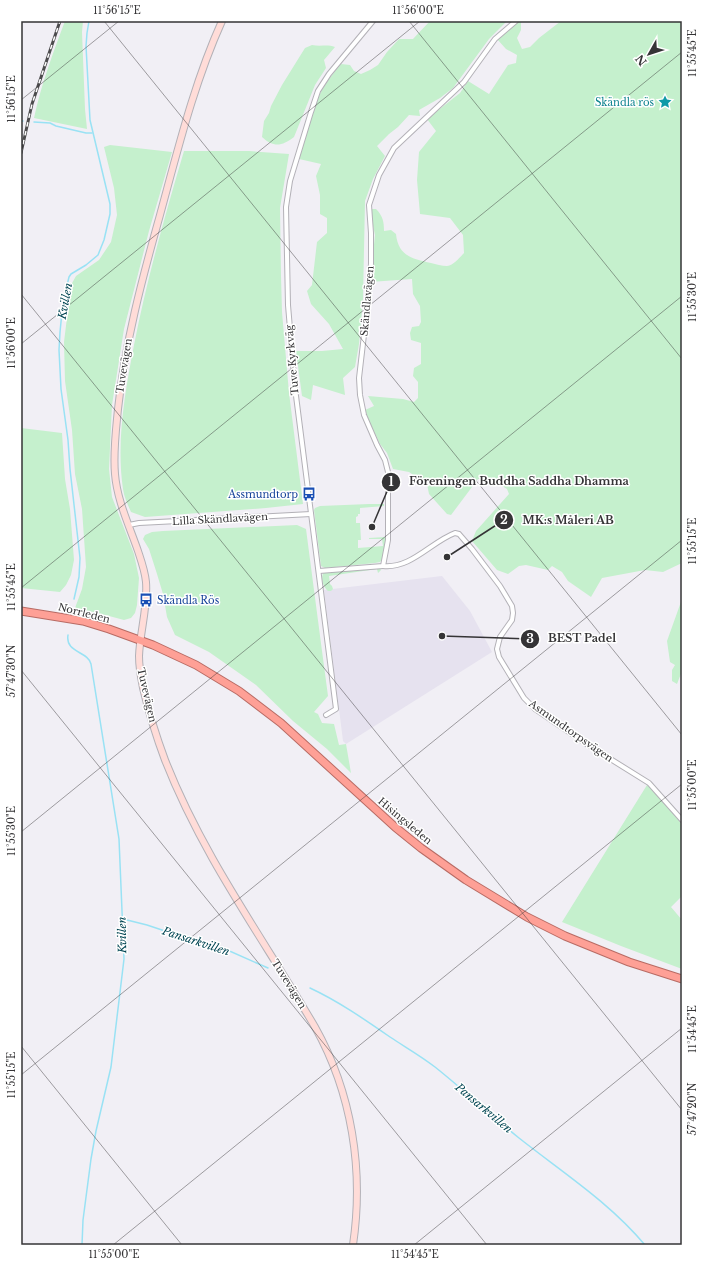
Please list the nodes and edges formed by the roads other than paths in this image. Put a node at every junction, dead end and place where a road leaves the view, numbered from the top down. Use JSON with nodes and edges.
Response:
{"nodes":[{"id":1,"x":222,"y":21,"type":"edge"},
{"id":2,"x":373,"y":21,"type":"edge"},
{"id":3,"x":516,"y":21,"type":"edge"},
{"id":4,"x":311,"y":514,"type":"junction"},
{"id":5,"x":129,"y":525,"type":"junction"},
{"id":6,"x":383,"y":566,"type":"junction"},
{"id":7,"x":319,"y":571,"type":"junction"},
{"id":8,"x":21,"y":611,"type":"edge"},
{"id":9,"x":140,"y":640,"type":"junction"},
{"id":10,"x":326,"y":715,"type":"dead end"},
{"id":11,"x":682,"y":820,"type":"edge"},
{"id":12,"x":682,"y":979,"type":"edge"},
{"id":13,"x":353,"y":1245,"type":"edge"}],
"edges":[{"from":1,"to":5,"type":"main road","name":"Tuvevägen"},
{"from":2,"to":4,"type":"street","name":"Tuve Kyrkväg"},
{"from":3,"to":6,"type":"street","name":"Skändlavägen"},
{"from":4,"to":5,"type":"street","name":"Lilla Skändlavägen"},
{"from":4,"to":7,"type":"street","name":"Tuve Kyrkväg"},
{"from":5,"to":9,"type":"main road","name":"Tuvevägen"},
{"from":6,"to":7,"type":"street"},
{"from":6,"to":11,"type":"street","name":"Asmundtorpsvägen"},
{"from":7,"to":10,"type":"street","name":"Tuve Kyrkväg"},
{"from":8,"to":9,"type":"highway","name":"Norrleden"},
{"from":9,"to":12,"type":"highway","name":"Hisingsleden"},
{"from":9,"to":13,"type":"main road","name":"Tuvevägen"}]}
